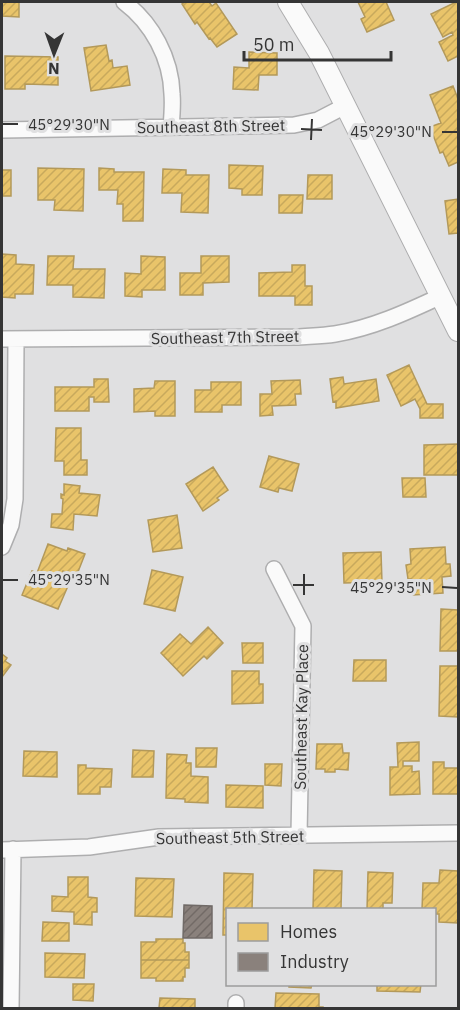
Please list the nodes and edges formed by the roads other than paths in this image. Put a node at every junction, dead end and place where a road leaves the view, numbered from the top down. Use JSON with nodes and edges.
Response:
{"nodes":[{"id":1,"x":124,"y":2,"type":"edge"},
{"id":2,"x":288,"y":2,"type":"edge"},
{"id":3,"x":345,"y":106,"type":"junction"},
{"id":4,"x":171,"y":127,"type":"junction"},
{"id":5,"x":2,"y":130,"type":"edge"},
{"id":6,"x":441,"y":296,"type":"junction"},
{"id":7,"x":459,"y":331,"type":"edge"},
{"id":8,"x":9,"y":339,"type":"edge"},
{"id":9,"x":2,"y":547,"type":"edge"},
{"id":10,"x":274,"y":569,"type":"dead end"},
{"id":11,"x":459,"y":833,"type":"edge"},
{"id":12,"x":299,"y":835,"type":"junction"},
{"id":13,"x":7,"y":849,"type":"edge"},
{"id":14,"x":11,"y":1008,"type":"edge"}],
"edges":[{"from":1,"to":4,"type":"street"},
{"from":2,"to":3,"type":"street"},
{"from":3,"to":4,"type":"street","name":"Southeast 8th Street"},
{"from":3,"to":6,"type":"street"},
{"from":4,"to":5,"type":"street","name":"Southeast 8th Street"},
{"from":6,"to":7,"type":"street"},
{"from":6,"to":8,"type":"street","name":"Southeast 7th Street"},
{"from":8,"to":9,"type":"street"},
{"from":10,"to":12,"type":"street","name":"Southeast Kay Place"},
{"from":11,"to":12,"type":"street","name":"Southeast 5th Street"},
{"from":12,"to":13,"type":"street","name":"Southeast 5th Street"},
{"from":13,"to":14,"type":"street"}]}
